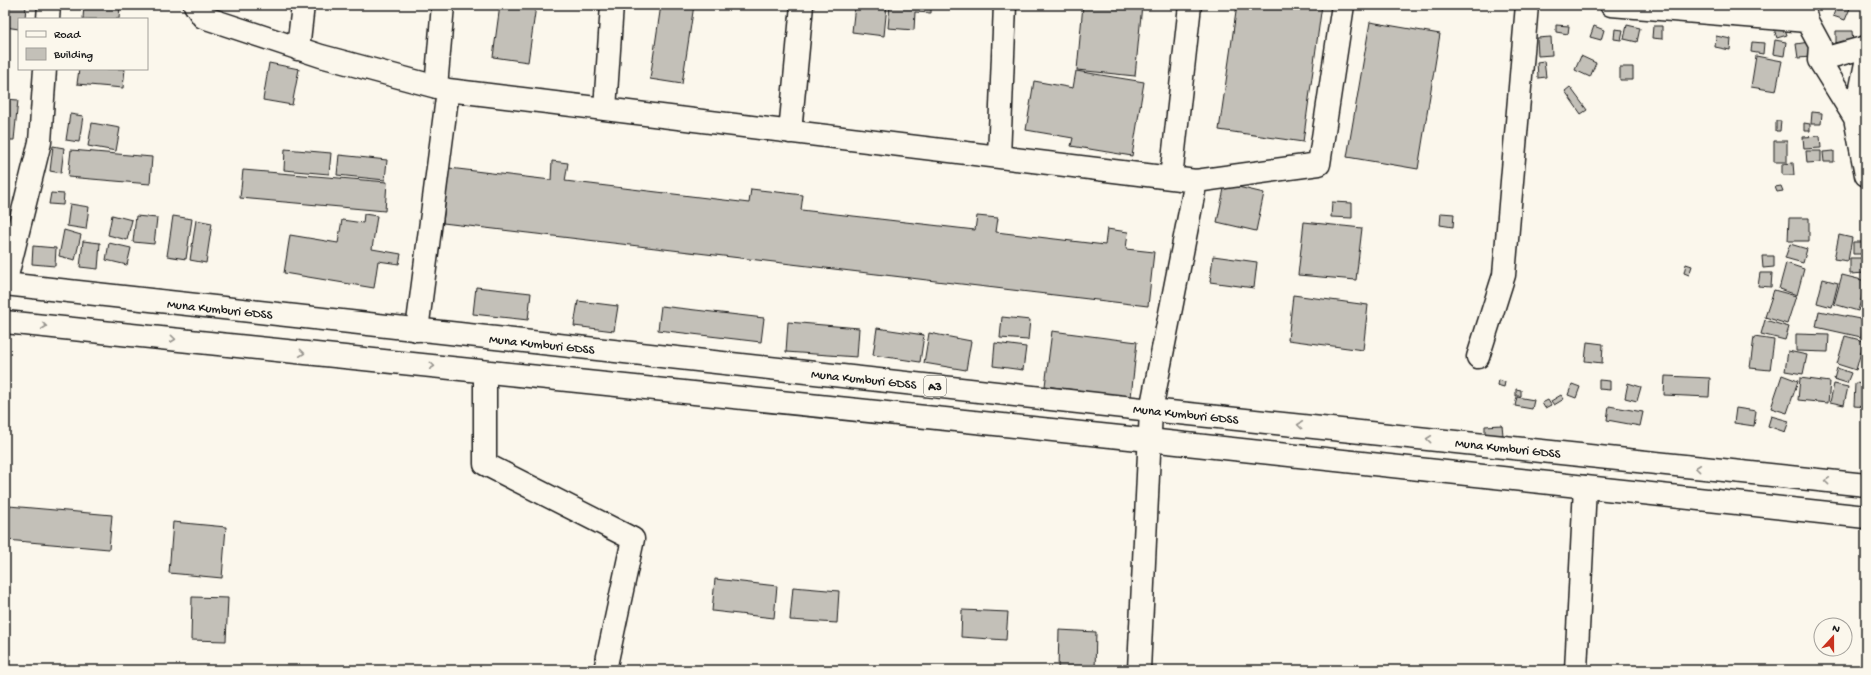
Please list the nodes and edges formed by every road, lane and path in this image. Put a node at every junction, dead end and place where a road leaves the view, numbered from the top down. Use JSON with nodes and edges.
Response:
{"nodes":[{"id":1,"x":48,"y":5,"type":"edge"},
{"id":2,"x":195,"y":5,"type":"edge"},
{"id":3,"x":303,"y":5,"type":"edge"},
{"id":4,"x":443,"y":5,"type":"edge"},
{"id":5,"x":612,"y":5,"type":"edge"},
{"id":6,"x":802,"y":5,"type":"edge"},
{"id":7,"x":1005,"y":5,"type":"edge"},
{"id":8,"x":1190,"y":5,"type":"edge"},
{"id":9,"x":1343,"y":5,"type":"edge"},
{"id":10,"x":1527,"y":5,"type":"edge"},
{"id":11,"x":1611,"y":5,"type":"edge"},
{"id":12,"x":1805,"y":13,"type":"edge"},
{"id":13,"x":48,"y":18,"type":"edge"},
{"id":14,"x":1866,"y":46,"type":"edge"},
{"id":15,"x":298,"y":49,"type":"junction"},
{"id":16,"x":1819,"y":60,"type":"junction"},
{"id":17,"x":1866,"y":63,"type":"edge"},
{"id":18,"x":45,"y":70,"type":"edge"},
{"id":19,"x":442,"y":88,"type":"junction"},
{"id":20,"x":605,"y":109,"type":"junction"},
{"id":21,"x":1855,"y":118,"type":"junction"},
{"id":22,"x":790,"y":132,"type":"junction"},
{"id":23,"x":999,"y":157,"type":"junction"},
{"id":24,"x":1866,"y":175,"type":"edge"},
{"id":25,"x":1171,"y":178,"type":"junction"},
{"id":26,"x":1196,"y":181,"type":"junction"},
{"id":27,"x":5,"y":284,"type":"edge"},
{"id":28,"x":5,"y":322,"type":"edge"},
{"id":29,"x":417,"y":330,"type":"junction"},
{"id":30,"x":1478,"y":357,"type":"dead end"},
{"id":31,"x":486,"y":372,"type":"junction"},
{"id":32,"x":1151,"y":410,"type":"junction"},
{"id":33,"x":1149,"y":440,"type":"junction"},
{"id":34,"x":1866,"y":485,"type":"edge"},
{"id":35,"x":1586,"y":487,"type":"junction"},
{"id":36,"x":1866,"y":517,"type":"edge"},
{"id":37,"x":605,"y":670,"type":"edge"},
{"id":38,"x":1139,"y":670,"type":"edge"},
{"id":39,"x":1576,"y":670,"type":"edge"}],
"edges":[{"from":1,"to":13,"type":"main road"},
{"from":2,"to":15,"type":"main road"},
{"from":3,"to":15,"type":"main road"},
{"from":4,"to":19,"type":"main road"},
{"from":5,"to":20,"type":"main road"},
{"from":6,"to":22,"type":"main road"},
{"from":7,"to":23,"type":"main road"},
{"from":8,"to":25,"type":"main road"},
{"from":9,"to":26,"type":"main road"},
{"from":10,"to":30,"type":"main road"},
{"from":11,"to":12,"type":"main road"},
{"from":12,"to":16,"type":"main road"},
{"from":14,"to":16,"type":"main road"},
{"from":15,"to":19,"type":"main road"},
{"from":16,"to":21,"type":"main road"},
{"from":17,"to":21,"type":"main road"},
{"from":18,"to":27,"type":"main road"},
{"from":19,"to":20,"type":"main road"},
{"from":19,"to":29,"type":"main road"},
{"from":20,"to":22,"type":"main road"},
{"from":21,"to":24,"type":"main road"},
{"from":22,"to":23,"type":"main road"},
{"from":23,"to":25,"type":"main road"},
{"from":25,"to":26,"type":"main road"},
{"from":26,"to":32,"type":"main road"},
{"from":27,"to":29,"type":"main road","name":"Muna Kumburi GDSS","number":"A3"},
{"from":28,"to":31,"type":"main road","one_way":true},
{"from":29,"to":32,"type":"main road","name":"Muna Kumburi GDSS","number":"A3"},
{"from":31,"to":33,"type":"main road"},
{"from":31,"to":37,"type":"main road"},
{"from":32,"to":33,"type":"main road"},
{"from":34,"to":32,"type":"main road","name":"Muna Kumburi GDSS","number":"A3","one_way":true},
{"from":33,"to":35,"type":"main road"},
{"from":33,"to":38,"type":"main road"},
{"from":35,"to":36,"type":"main road"},
{"from":35,"to":39,"type":"main road"}]}
